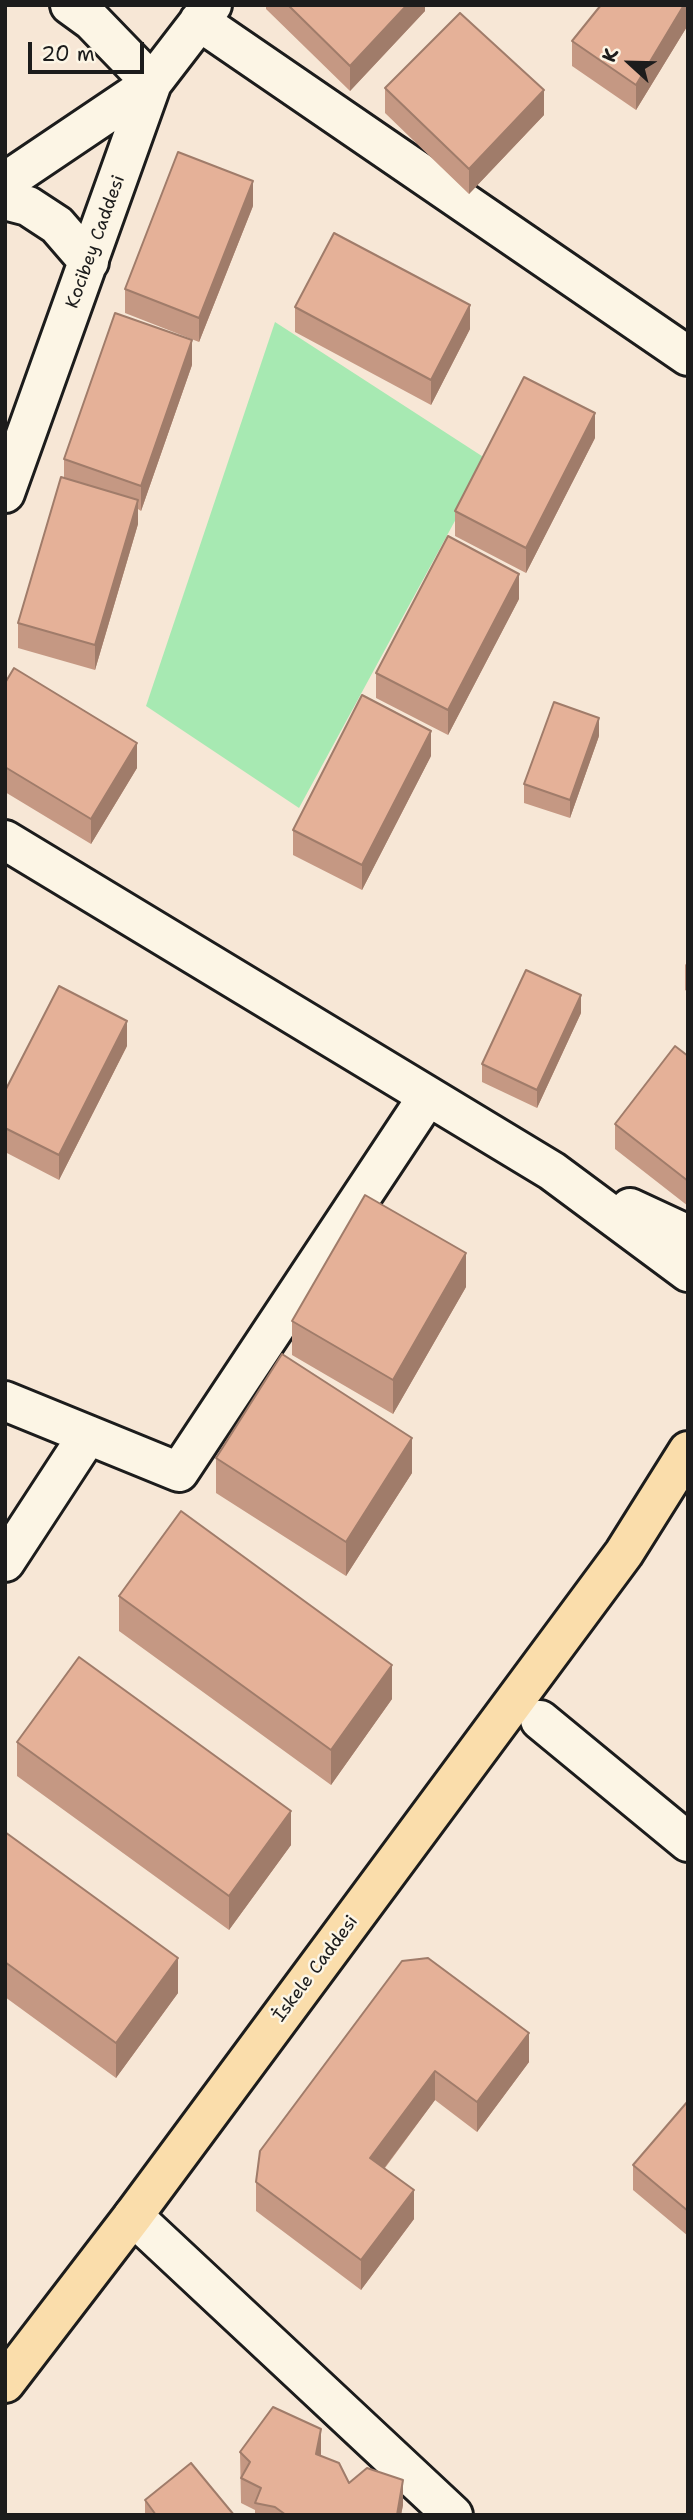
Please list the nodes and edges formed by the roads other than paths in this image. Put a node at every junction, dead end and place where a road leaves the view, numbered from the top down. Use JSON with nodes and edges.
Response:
{"nodes":[{"id":1,"x":70,"y":5,"type":"edge"},
{"id":2,"x":205,"y":13,"type":"edge"},
{"id":3,"x":152,"y":83,"type":"junction"},
{"id":4,"x":5,"y":182,"type":"edge"},
{"id":5,"x":5,"y":200,"type":"edge"},
{"id":6,"x":89,"y":262,"type":"junction"},
{"id":7,"x":688,"y":356,"type":"edge"},
{"id":8,"x":5,"y":494,"type":"edge"},
{"id":9,"x":5,"y":840,"type":"edge"},
{"id":10,"x":428,"y":1096,"type":"junction"},
{"id":11,"x":552,"y":1171,"type":"junction"},
{"id":12,"x":688,"y":1235,"type":"edge"},
{"id":13,"x":688,"y":1272,"type":"edge"},
{"id":14,"x":5,"y":1401,"type":"edge"},
{"id":15,"x":88,"y":1435,"type":"junction"},
{"id":16,"x":688,"y":1451,"type":"edge"},
{"id":17,"x":688,"y":1483,"type":"edge"},
{"id":18,"x":624,"y":1553,"type":"junction"},
{"id":19,"x":5,"y":1562,"type":"edge"},
{"id":20,"x":540,"y":1720,"type":"dead end"},
{"id":21,"x":688,"y":1842,"type":"edge"},
{"id":22,"x":134,"y":2216,"type":"junction"},
{"id":23,"x":5,"y":2384,"type":"edge"},
{"id":24,"x":453,"y":2515,"type":"edge"}],
"edges":[{"from":1,"to":3,"type":"street"},
{"from":2,"to":3,"type":"street","name":"Kocibey Caddesi"},
{"from":2,"to":7,"type":"street"},
{"from":3,"to":4,"type":"street"},
{"from":3,"to":6,"type":"street","name":"Kocibey Caddesi"},
{"from":5,"to":6,"type":"street"},
{"from":6,"to":8,"type":"street","name":"Kocibey Caddesi"},
{"from":9,"to":10,"type":"street"},
{"from":10,"to":11,"type":"street"},
{"from":10,"to":15,"type":"street"},
{"from":11,"to":12,"type":"street"},
{"from":11,"to":13,"type":"street"},
{"from":14,"to":15,"type":"street"},
{"from":15,"to":19,"type":"street"},
{"from":16,"to":18,"type":"main road","name":"İskele Caddesi"},
{"from":17,"to":18,"type":"main road","name":"İskele Caddesi"},
{"from":18,"to":22,"type":"main road","name":"İskele Caddesi"},
{"from":20,"to":21,"type":"street"},
{"from":22,"to":23,"type":"main road","name":"İskele Caddesi"},
{"from":22,"to":24,"type":"street"}]}
